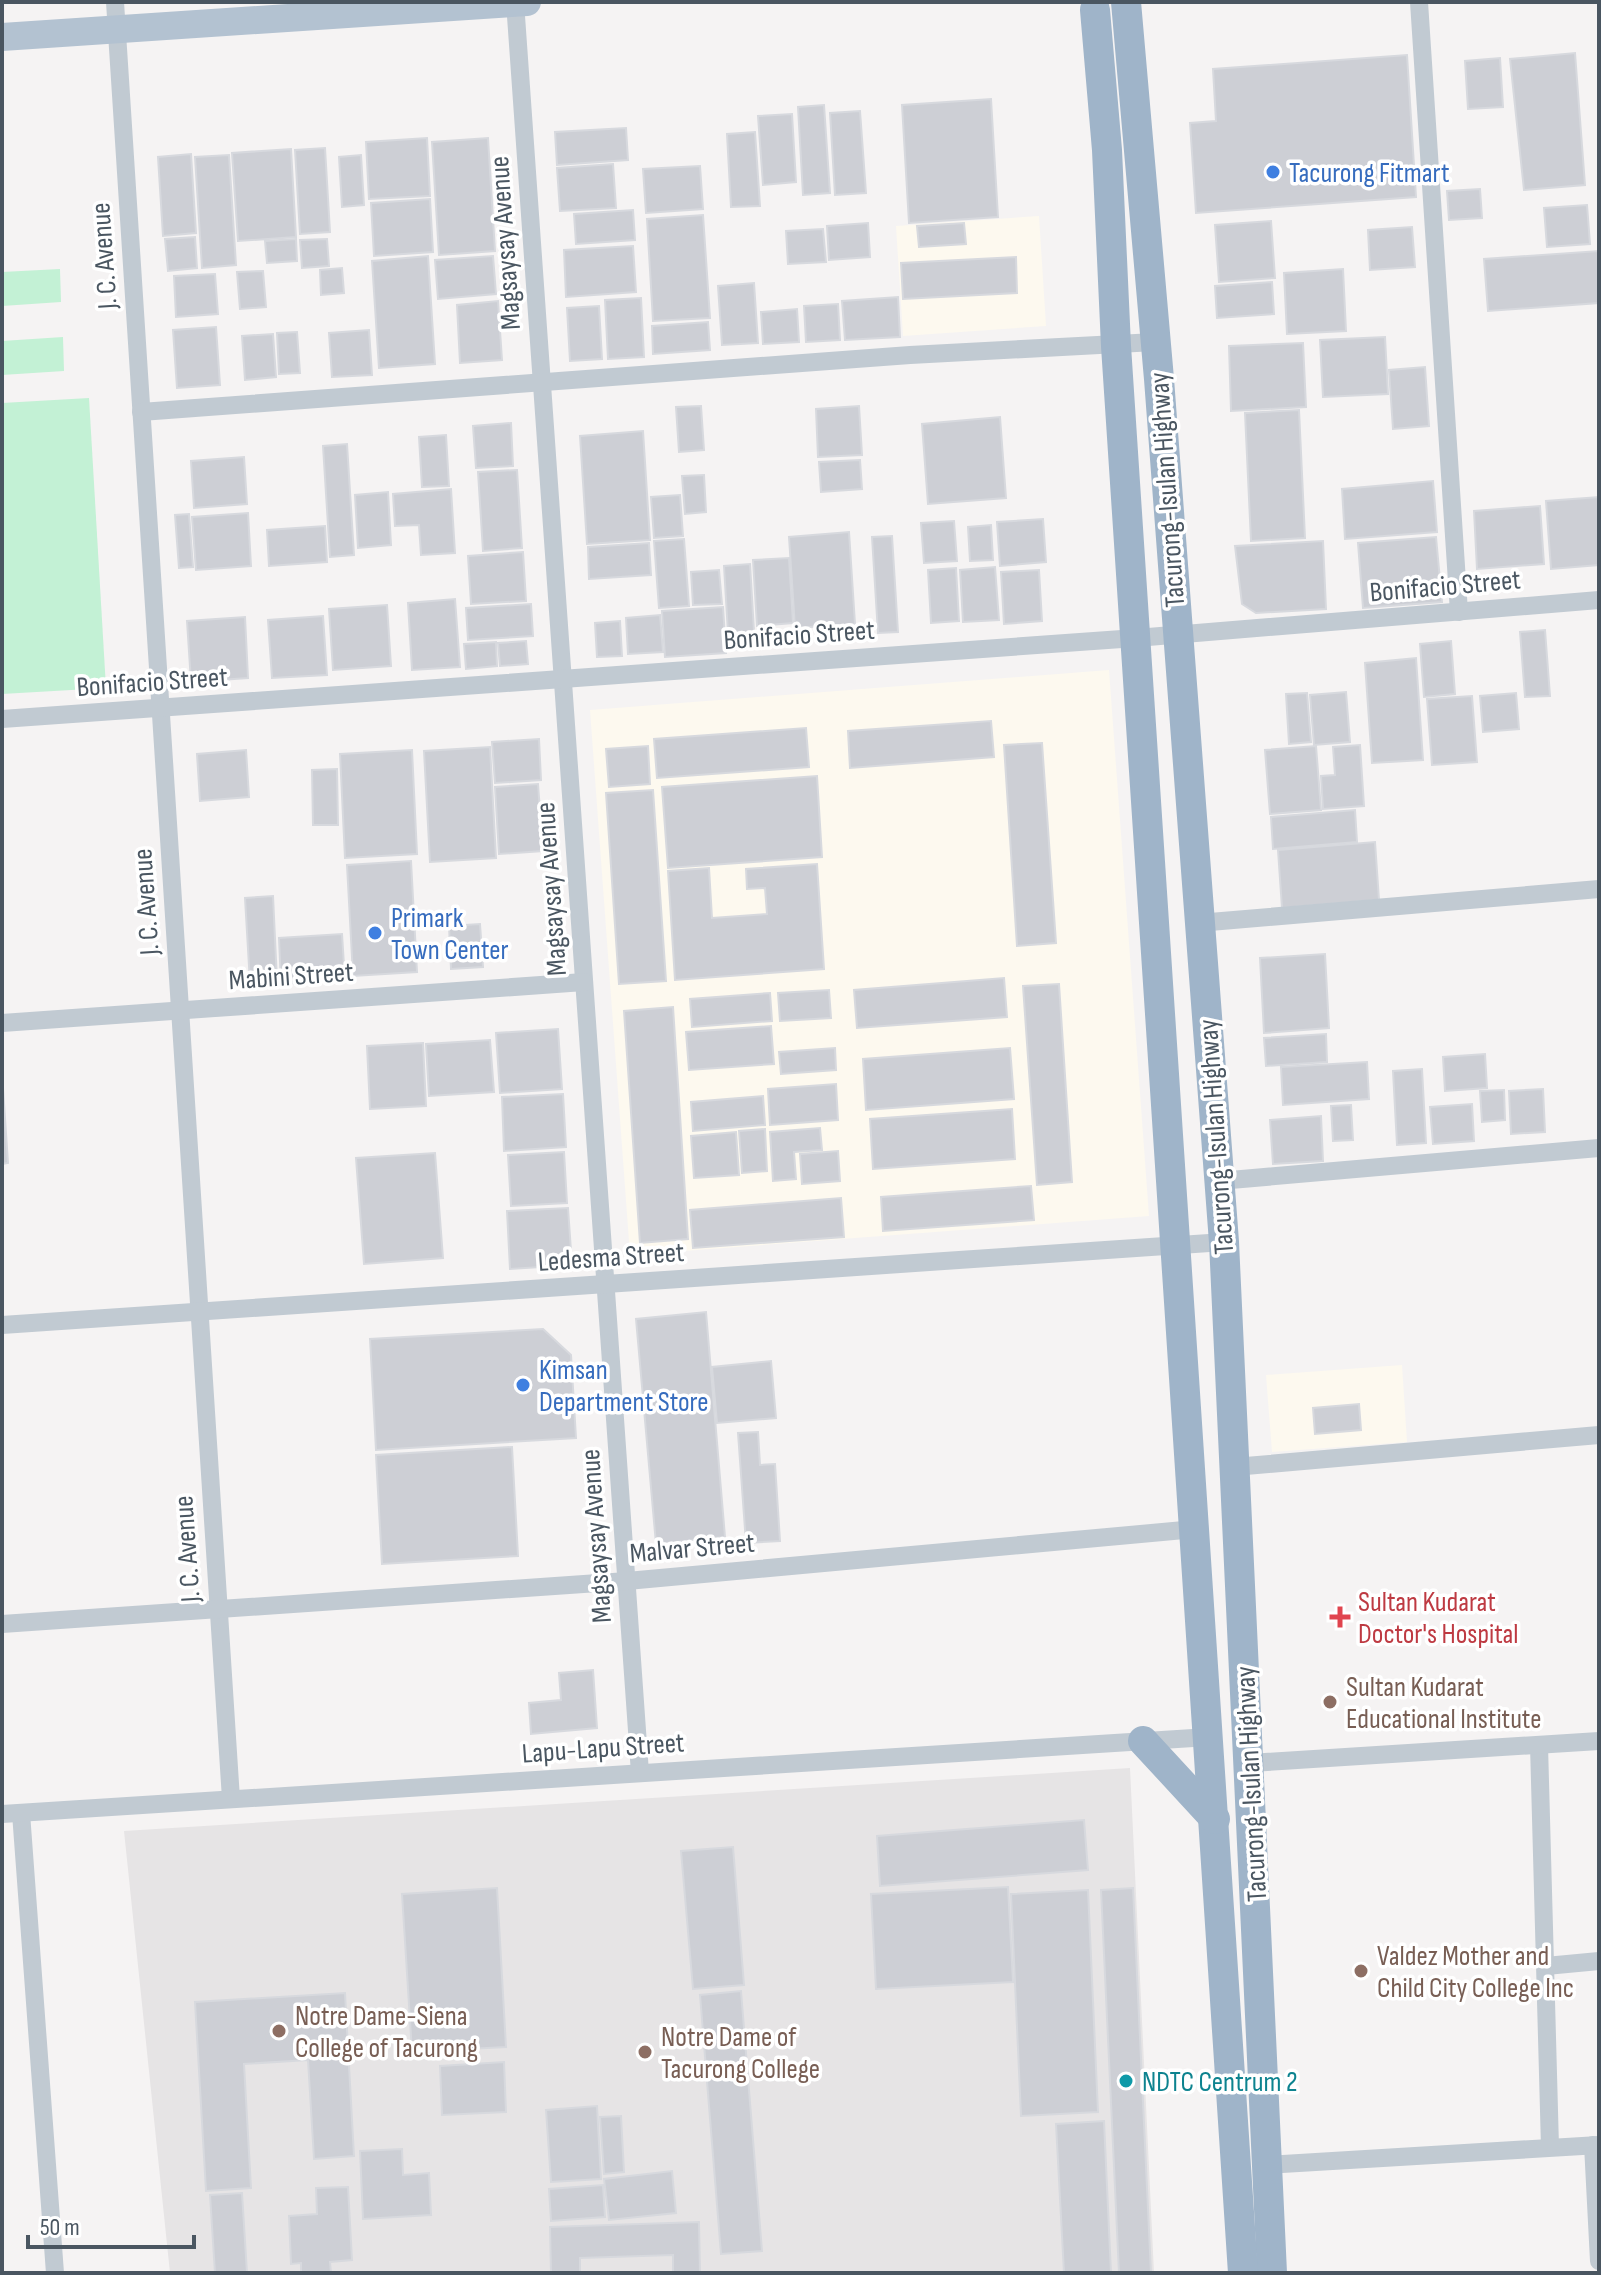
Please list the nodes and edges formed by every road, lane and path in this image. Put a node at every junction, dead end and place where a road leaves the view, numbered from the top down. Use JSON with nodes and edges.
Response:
{"nodes":[{"id":1,"x":515,"y":2,"type":"edge"},
{"id":2,"x":527,"y":2,"type":"edge"},
{"id":3,"x":1126,"y":2,"type":"edge"},
{"id":4,"x":1419,"y":2,"type":"edge"},
{"id":5,"x":1085,"y":6,"type":"edge"},
{"id":6,"x":116,"y":15,"type":"edge"},
{"id":7,"x":2,"y":37,"type":"edge"},
{"id":8,"x":1155,"y":342,"type":"junction"},
{"id":9,"x":1116,"y":346,"type":"junction"},
{"id":10,"x":542,"y":382,"type":"junction"},
{"id":11,"x":141,"y":412,"type":"junction"},
{"id":12,"x":1599,"y":600,"type":"edge"},
{"id":13,"x":1459,"y":612,"type":"junction"},
{"id":14,"x":1175,"y":634,"type":"junction"},
{"id":15,"x":1136,"y":638,"type":"junction"},
{"id":16,"x":563,"y":679,"type":"junction"},
{"id":17,"x":160,"y":708,"type":"junction"},
{"id":18,"x":2,"y":719,"type":"edge"},
{"id":19,"x":1599,"y":889,"type":"edge"},
{"id":20,"x":1198,"y":923,"type":"junction"},
{"id":21,"x":584,"y":982,"type":"junction"},
{"id":22,"x":180,"y":1010,"type":"junction"},
{"id":23,"x":2,"y":1023,"type":"edge"},
{"id":24,"x":1599,"y":1148,"type":"edge"},
{"id":25,"x":1219,"y":1181,"type":"junction"},
{"id":26,"x":1224,"y":1242,"type":"junction"},
{"id":27,"x":1176,"y":1245,"type":"junction"},
{"id":28,"x":606,"y":1284,"type":"junction"},
{"id":29,"x":199,"y":1312,"type":"junction"},
{"id":30,"x":2,"y":1325,"type":"edge"},
{"id":31,"x":1599,"y":1435,"type":"edge"},
{"id":32,"x":1234,"y":1467,"type":"junction"},
{"id":33,"x":1195,"y":1529,"type":"junction"},
{"id":34,"x":627,"y":1581,"type":"junction"},
{"id":35,"x":218,"y":1609,"type":"junction"},
{"id":36,"x":2,"y":1624,"type":"edge"},
{"id":37,"x":1209,"y":1737,"type":"junction"},
{"id":38,"x":1143,"y":1741,"type":"junction"},
{"id":39,"x":1599,"y":1741,"type":"edge"},
{"id":40,"x":1539,"y":1745,"type":"junction"},
{"id":41,"x":1250,"y":1763,"type":"junction"},
{"id":42,"x":640,"y":1773,"type":"junction"},
{"id":43,"x":231,"y":1799,"type":"junction"},
{"id":44,"x":21,"y":1813,"type":"junction"},
{"id":45,"x":2,"y":1814,"type":"edge"},
{"id":46,"x":1215,"y":1819,"type":"junction"},
{"id":47,"x":1599,"y":1961,"type":"edge"},
{"id":48,"x":1546,"y":1966,"type":"junction"},
{"id":49,"x":1596,"y":2145,"type":"edge"},
{"id":50,"x":1550,"y":2147,"type":"junction"},
{"id":51,"x":1266,"y":2165,"type":"junction"},
{"id":52,"x":1599,"y":2261,"type":"edge"},
{"id":53,"x":55,"y":2273,"type":"edge"},
{"id":54,"x":1243,"y":2273,"type":"edge"},
{"id":55,"x":1272,"y":2273,"type":"edge"}],
"edges":[{"from":1,"to":2,"type":"main road"},
{"from":1,"to":6,"type":"main road"},
{"from":1,"to":10,"type":"street","name":"Magsaysay Avenue"},
{"from":3,"to":5,"type":"highway"},
{"from":3,"to":8,"type":"highway","name":"Tacurong-Isulan Highway"},
{"from":4,"to":13,"type":"street"},
{"from":5,"to":9,"type":"highway","name":"Tacurong-Isulan Highway"},
{"from":6,"to":7,"type":"main road"},
{"from":6,"to":11,"type":"street","name":"J. C. Avenue"},
{"from":8,"to":9,"type":"street"},
{"from":8,"to":14,"type":"highway","name":"Tacurong-Isulan Highway"},
{"from":9,"to":10,"type":"street"},
{"from":9,"to":15,"type":"highway","name":"Tacurong-Isulan Highway"},
{"from":10,"to":11,"type":"street"},
{"from":10,"to":16,"type":"street","name":"Magsaysay Avenue"},
{"from":11,"to":17,"type":"street","name":"J. C. Avenue"},
{"from":12,"to":13,"type":"street","name":"Bonifacio Street"},
{"from":13,"to":14,"type":"street","name":"Bonifacio Street"},
{"from":14,"to":15,"type":"street","name":"Bonifacio Street"},
{"from":14,"to":20,"type":"highway","name":"Tacurong-Isulan Highway"},
{"from":15,"to":16,"type":"street","name":"Bonifacio Street"},
{"from":15,"to":27,"type":"highway","name":"Tacurong-Isulan Highway"},
{"from":16,"to":17,"type":"street","name":"Bonifacio Street"},
{"from":16,"to":21,"type":"street","name":"Magsaysay Avenue"},
{"from":17,"to":18,"type":"street","name":"Bonifacio Street"},
{"from":17,"to":22,"type":"street","name":"J. C. Avenue"},
{"from":19,"to":20,"type":"street"},
{"from":20,"to":25,"type":"highway","name":"Tacurong-Isulan Highway"},
{"from":21,"to":22,"type":"street","name":"Mabini Street"},
{"from":21,"to":28,"type":"street","name":"Magsaysay Avenue"},
{"from":22,"to":23,"type":"street","name":"Mabini Street"},
{"from":22,"to":29,"type":"street","name":"J. C. Avenue"},
{"from":24,"to":25,"type":"street"},
{"from":25,"to":26,"type":"highway","name":"Tacurong-Isulan Highway"},
{"from":26,"to":27,"type":"street","name":"Ledesma Street"},
{"from":26,"to":32,"type":"highway","name":"Tacurong-Isulan Highway"},
{"from":27,"to":28,"type":"street","name":"Ledesma Street"},
{"from":27,"to":33,"type":"highway","name":"Tacurong-Isulan Highway"},
{"from":28,"to":29,"type":"street","name":"Ledesma Street"},
{"from":28,"to":34,"type":"street","name":"Magsaysay Avenue"},
{"from":29,"to":30,"type":"street","name":"Ledesma Street"},
{"from":29,"to":35,"type":"street","name":"J. C. Avenue"},
{"from":31,"to":32,"type":"street"},
{"from":32,"to":41,"type":"highway","name":"Tacurong-Isulan Highway"},
{"from":33,"to":34,"type":"street","name":"Malvar Street"},
{"from":33,"to":37,"type":"highway","name":"Tacurong-Isulan Highway"},
{"from":34,"to":35,"type":"street","name":"Malvar Street"},
{"from":34,"to":42,"type":"street","name":"Magsaysay Avenue"},
{"from":35,"to":36,"type":"street","name":"Malvar Street"},
{"from":35,"to":43,"type":"street","name":"J. C. Avenue"},
{"from":37,"to":38,"type":"street","name":"Lapu-Lapu Street"},
{"from":37,"to":46,"type":"highway","name":"Tacurong-Isulan Highway"},
{"from":38,"to":42,"type":"street","name":"Lapu-Lapu Street"},
{"from":38,"to":46,"type":"highway"},
{"from":39,"to":40,"type":"street"},
{"from":40,"to":41,"type":"street"},
{"from":40,"to":48,"type":"street"},
{"from":41,"to":51,"type":"highway","name":"Tacurong-Isulan Highway"},
{"from":42,"to":43,"type":"street","name":"Lapu-Lapu Street"},
{"from":43,"to":44,"type":"street","name":"Lapu-Lapu Street"},
{"from":44,"to":45,"type":"street","name":"Lapu-Lapu Street"},
{"from":44,"to":53,"type":"street"},
{"from":46,"to":54,"type":"highway","name":"Tacurong-Isulan Highway"},
{"from":47,"to":48,"type":"street"},
{"from":48,"to":50,"type":"street"},
{"from":49,"to":50,"type":"street"},
{"from":49,"to":52,"type":"street"},
{"from":50,"to":51,"type":"street"},
{"from":51,"to":55,"type":"highway","name":"Tacurong-Isulan Highway"}]}
